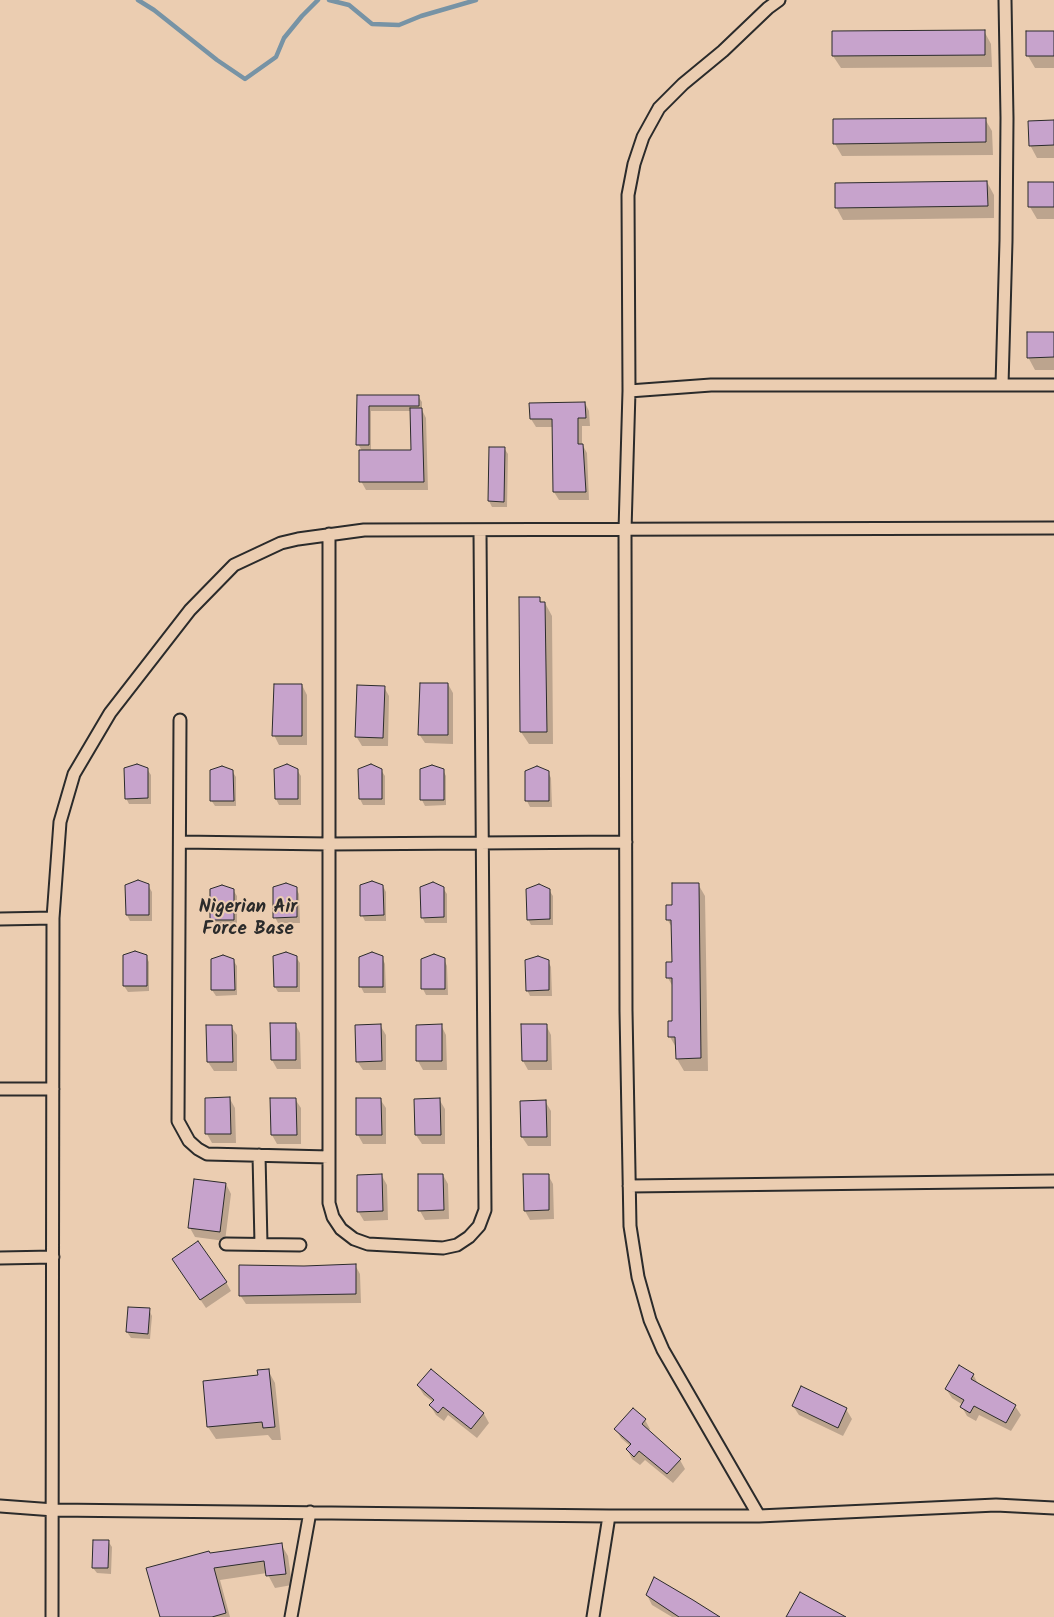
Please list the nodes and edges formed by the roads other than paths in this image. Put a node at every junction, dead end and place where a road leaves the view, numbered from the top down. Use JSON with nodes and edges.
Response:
{"nodes":[{"id":1,"x":779,"y":0,"type":"edge"},
{"id":2,"x":1005,"y":0,"type":"edge"},
{"id":3,"x":1002,"y":385,"type":"junction"},
{"id":4,"x":1054,"y":385,"type":"edge"},
{"id":5,"x":629,"y":391,"type":"junction"},
{"id":6,"x":1054,"y":528,"type":"edge"},
{"id":7,"x":480,"y":530,"type":"junction"},
{"id":8,"x":625,"y":530,"type":"junction"},
{"id":9,"x":329,"y":534,"type":"junction"},
{"id":10,"x":180,"y":720,"type":"dead end"},
{"id":11,"x":180,"y":842,"type":"junction"},
{"id":12,"x":626,"y":842,"type":"junction"},
{"id":13,"x":483,"y":843,"type":"junction"},
{"id":14,"x":329,"y":844,"type":"junction"},
{"id":15,"x":0,"y":918,"type":"edge"},
{"id":16,"x":53,"y":918,"type":"junction"},
{"id":17,"x":0,"y":1089,"type":"edge"},
{"id":18,"x":53,"y":1089,"type":"junction"},
{"id":19,"x":259,"y":1155,"type":"junction"},
{"id":20,"x":329,"y":1157,"type":"junction"},
{"id":21,"x":1054,"y":1181,"type":"edge"},
{"id":22,"x":629,"y":1186,"type":"junction"},
{"id":23,"x":226,"y":1244,"type":"dead end"},
{"id":24,"x":261,"y":1244,"type":"junction"},
{"id":25,"x":300,"y":1245,"type":"dead end"},
{"id":26,"x":53,"y":1257,"type":"junction"},
{"id":27,"x":0,"y":1258,"type":"edge"},
{"id":28,"x":0,"y":1506,"type":"edge"},
{"id":29,"x":1054,"y":1508,"type":"edge"},
{"id":30,"x":54,"y":1510,"type":"junction"},
{"id":31,"x":310,"y":1512,"type":"junction"},
{"id":32,"x":610,"y":1516,"type":"junction"},
{"id":33,"x":759,"y":1516,"type":"junction"},
{"id":34,"x":52,"y":1617,"type":"edge"},
{"id":35,"x":291,"y":1617,"type":"edge"},
{"id":36,"x":593,"y":1617,"type":"edge"}],
"edges":[{"from":1,"to":5,"type":"street"},
{"from":2,"to":3,"type":"street"},
{"from":3,"to":4,"type":"street"},
{"from":3,"to":5,"type":"street"},
{"from":5,"to":8,"type":"street"},
{"from":6,"to":8,"type":"street"},
{"from":7,"to":8,"type":"street"},
{"from":7,"to":9,"type":"street"},
{"from":7,"to":13,"type":"street"},
{"from":8,"to":12,"type":"street"},
{"from":9,"to":14,"type":"street"},
{"from":9,"to":16,"type":"street"},
{"from":10,"to":11,"type":"street"},
{"from":11,"to":14,"type":"street"},
{"from":11,"to":19,"type":"street"},
{"from":12,"to":13,"type":"street"},
{"from":12,"to":22,"type":"street"},
{"from":13,"to":14,"type":"street"},
{"from":13,"to":20,"type":"street"},
{"from":14,"to":20,"type":"street"},
{"from":15,"to":16,"type":"street"},
{"from":16,"to":18,"type":"street"},
{"from":17,"to":18,"type":"street"},
{"from":18,"to":26,"type":"street"},
{"from":19,"to":20,"type":"street"},
{"from":19,"to":24,"type":"street"},
{"from":21,"to":22,"type":"street"},
{"from":22,"to":33,"type":"street"},
{"from":23,"to":24,"type":"street"},
{"from":24,"to":25,"type":"street"},
{"from":26,"to":27,"type":"street"},
{"from":26,"to":30,"type":"street"},
{"from":28,"to":30,"type":"street"},
{"from":29,"to":33,"type":"street"},
{"from":30,"to":31,"type":"street"},
{"from":30,"to":34,"type":"street"},
{"from":31,"to":32,"type":"street"},
{"from":31,"to":35,"type":"street"},
{"from":32,"to":33,"type":"street"},
{"from":32,"to":36,"type":"street"}]}
